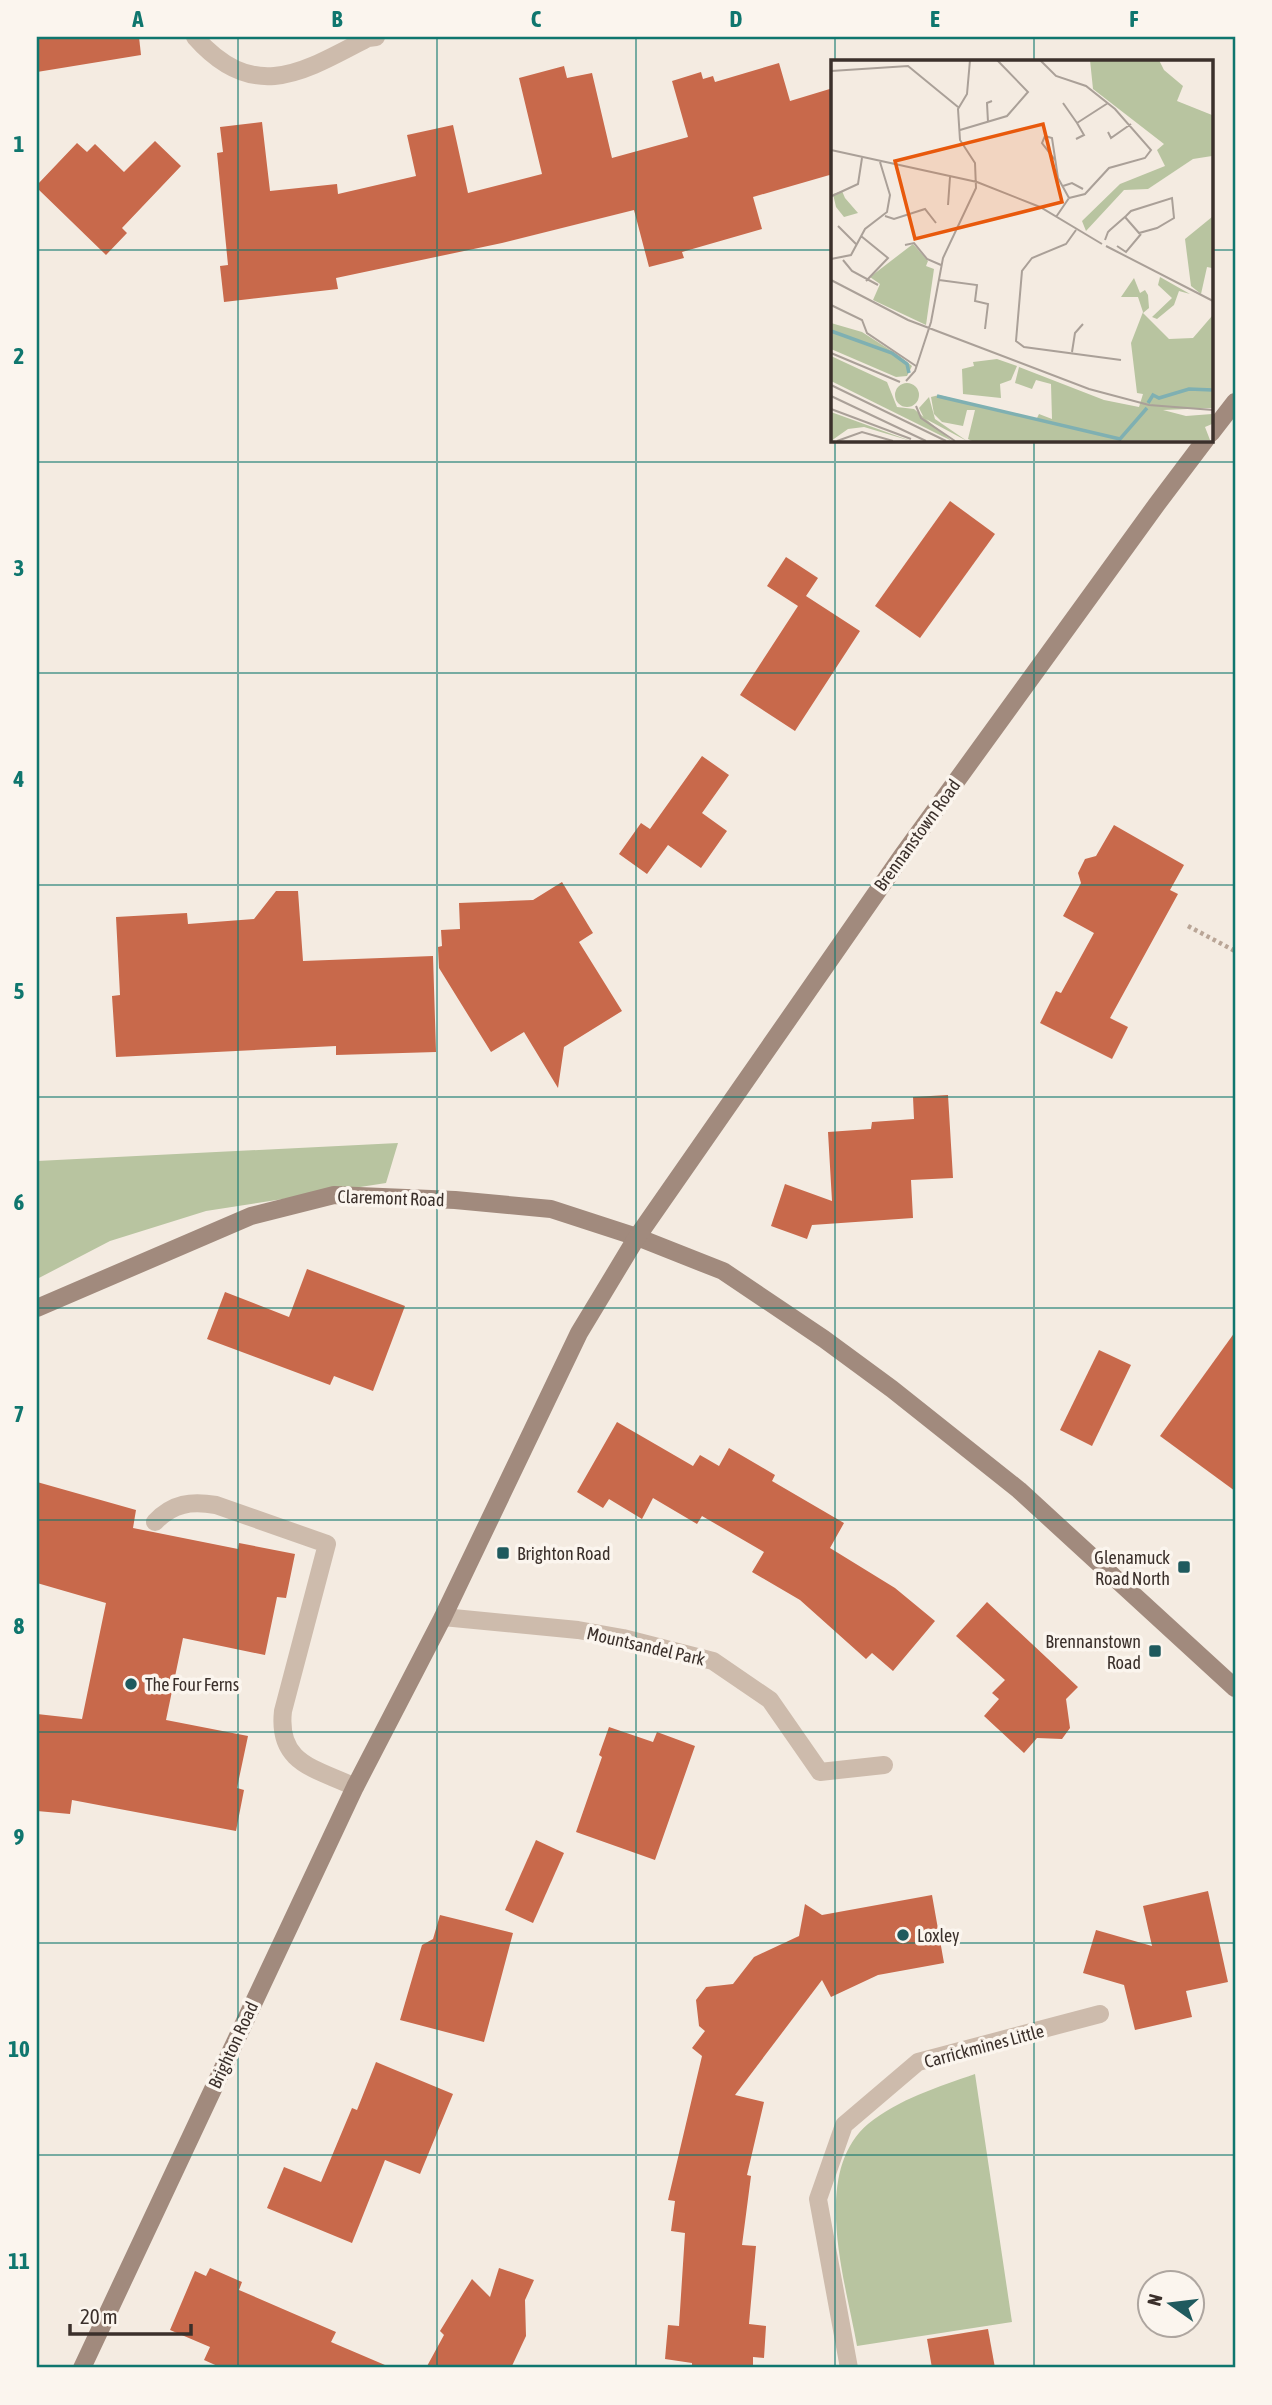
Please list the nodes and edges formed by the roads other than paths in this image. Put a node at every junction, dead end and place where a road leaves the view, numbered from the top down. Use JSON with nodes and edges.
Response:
{"nodes":[{"id":1,"x":195,"y":37,"type":"edge"},
{"id":2,"x":376,"y":37,"type":"edge"},
{"id":3,"x":1235,"y":402,"type":"edge"},
{"id":4,"x":1212,"y":432,"type":"edge"},
{"id":5,"x":1204,"y":441,"type":"edge"},
{"id":6,"x":636,"y":1237,"type":"junction"},
{"id":7,"x":37,"y":1308,"type":"edge"},
{"id":8,"x":155,"y":1522,"type":"dead end"},
{"id":9,"x":443,"y":1617,"type":"junction"},
{"id":10,"x":1235,"y":1688,"type":"edge"},
{"id":11,"x":884,"y":1765,"type":"dead end"},
{"id":12,"x":355,"y":1787,"type":"junction"},
{"id":13,"x":1101,"y":2014,"type":"dead end"},
{"id":14,"x":82,"y":2368,"type":"edge"},
{"id":15,"x":849,"y":2368,"type":"edge"}],
"edges":[{"from":1,"to":2,"type":"street"},
{"from":3,"to":4,"type":"street"},
{"from":5,"to":6,"type":"street","name":"Brennanstown Road"},
{"from":6,"to":7,"type":"street","name":"Claremont Road"},
{"from":6,"to":9,"type":"street","name":"Brighton Road"},
{"from":6,"to":10,"type":"street"},
{"from":8,"to":12,"type":"street"},
{"from":9,"to":11,"type":"street","name":"Mountsandel Park"},
{"from":9,"to":12,"type":"street","name":"Brighton Road"},
{"from":12,"to":14,"type":"street","name":"Brighton Road"},
{"from":13,"to":15,"type":"street","name":"Carrickmines Little"}]}
